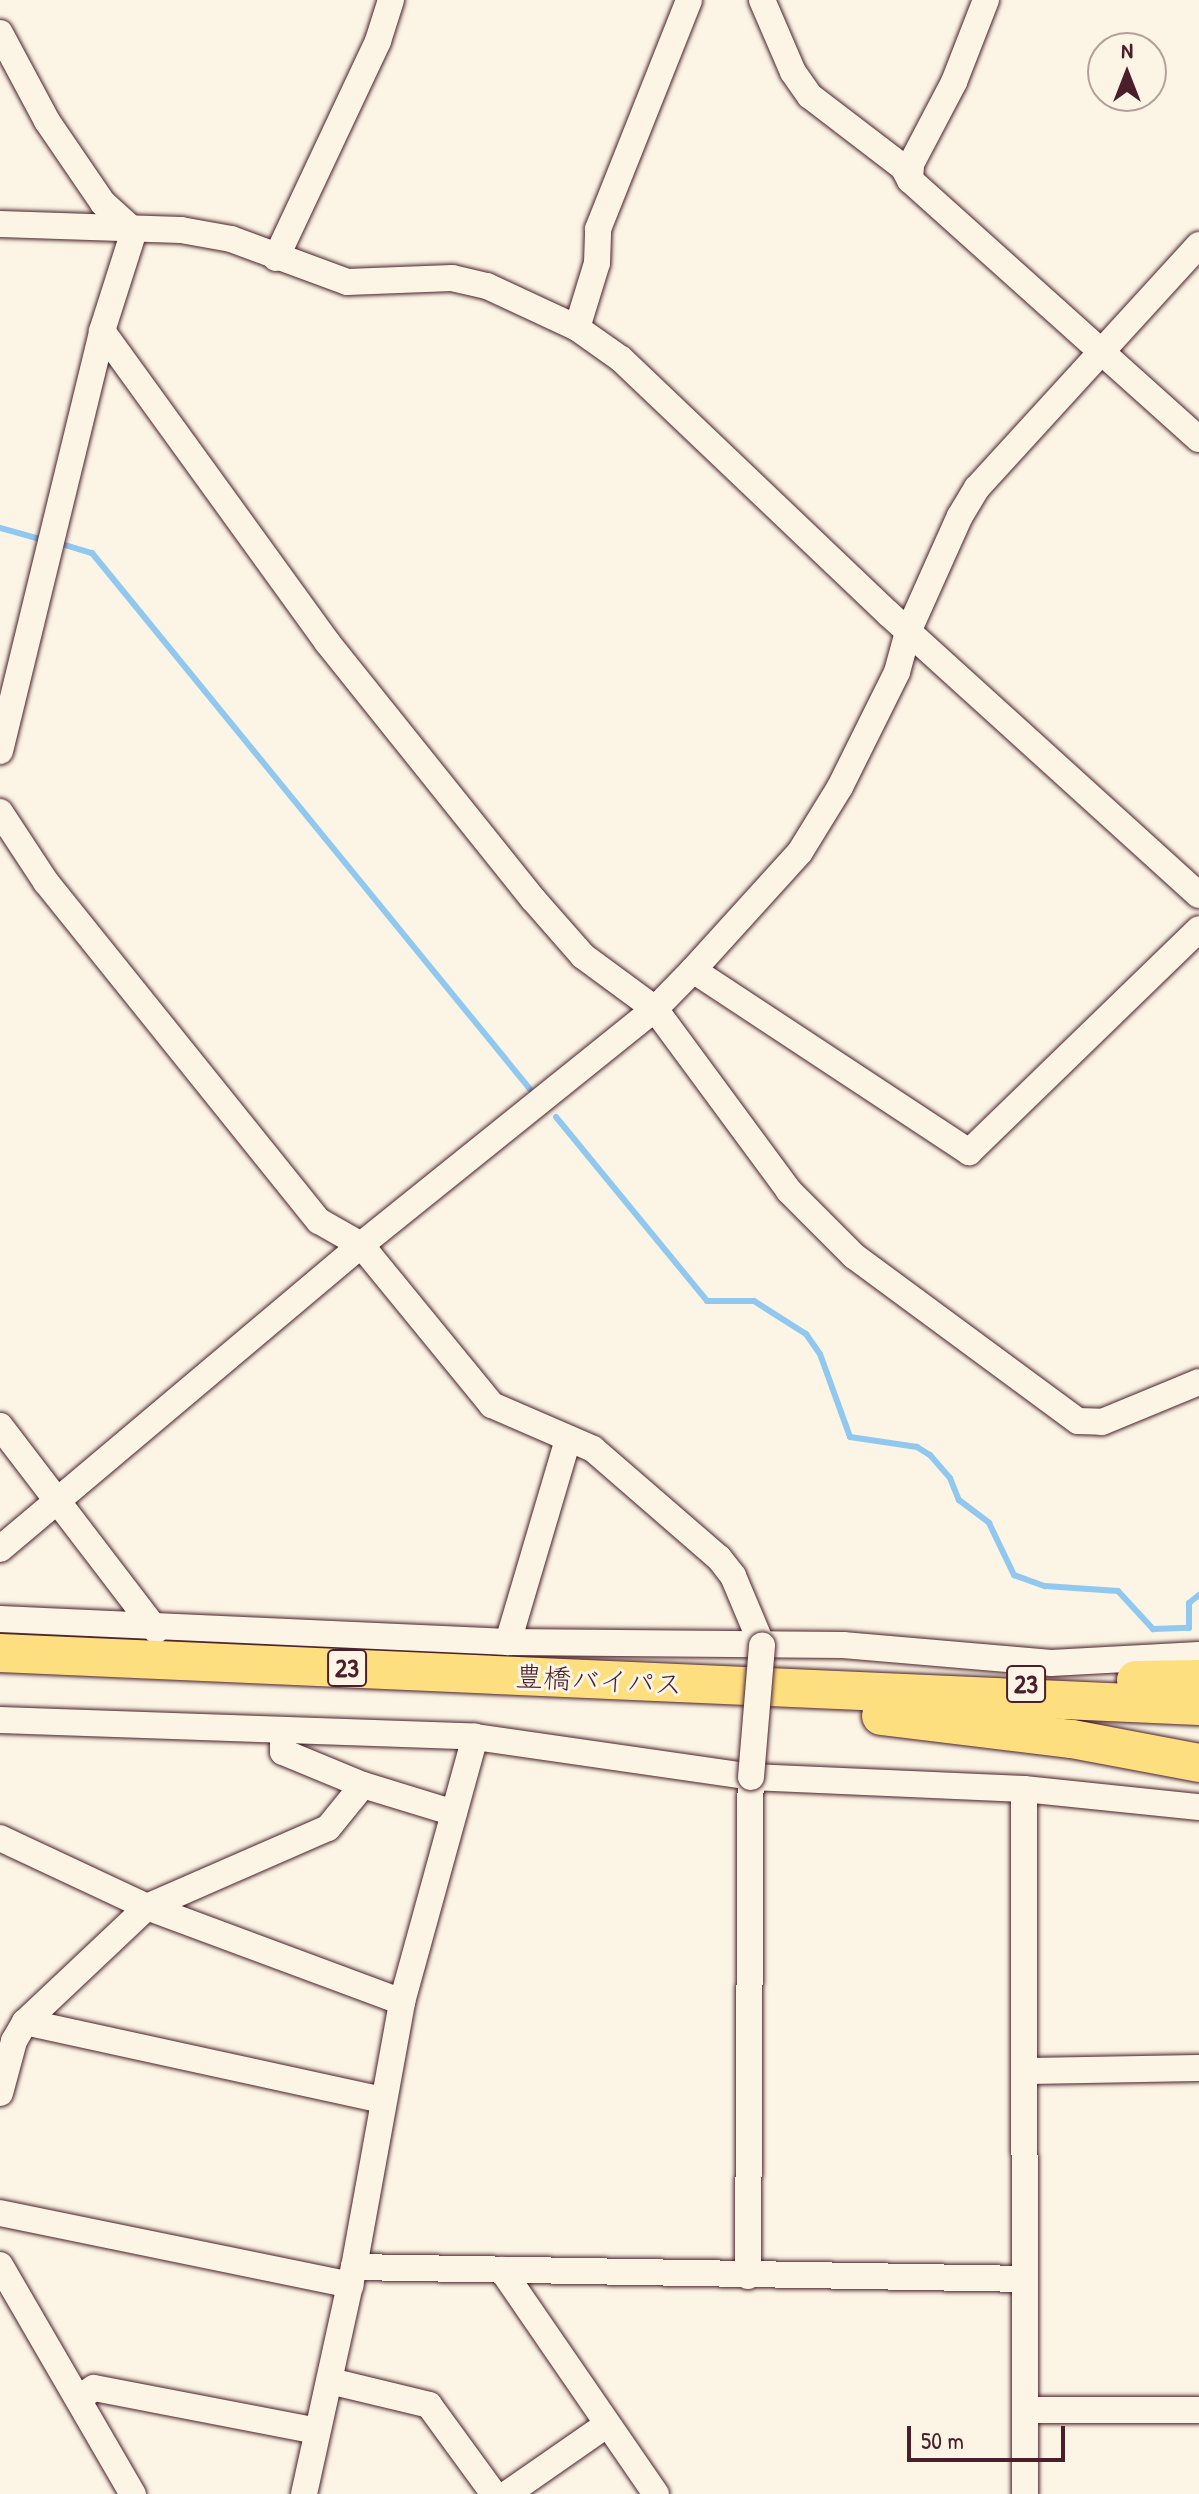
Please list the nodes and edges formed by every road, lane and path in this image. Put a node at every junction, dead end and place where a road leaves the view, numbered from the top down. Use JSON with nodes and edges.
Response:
{"nodes":[{"id":1,"x":391,"y":0,"type":"edge"},
{"id":2,"x":689,"y":0,"type":"edge"},
{"id":3,"x":762,"y":0,"type":"edge"},
{"id":4,"x":986,"y":0,"type":"edge"},
{"id":5,"x":0,"y":33,"type":"edge"},
{"id":6,"x":910,"y":180,"type":"junction"},
{"id":7,"x":0,"y":224,"type":"edge"},
{"id":8,"x":134,"y":231,"type":"junction"},
{"id":9,"x":1199,"y":245,"type":"edge"},
{"id":10,"x":276,"y":258,"type":"junction"},
{"id":11,"x":577,"y":328,"type":"junction"},
{"id":12,"x":102,"y":331,"type":"junction"},
{"id":13,"x":1101,"y":353,"type":"junction"},
{"id":14,"x":1199,"y":439,"type":"edge"},
{"id":15,"x":908,"y":632,"type":"junction"},
{"id":16,"x":0,"y":751,"type":"edge"},
{"id":17,"x":0,"y":812,"type":"edge"},
{"id":18,"x":1199,"y":895,"type":"edge"},
{"id":19,"x":1199,"y":929,"type":"edge"},
{"id":20,"x":693,"y":970,"type":"junction"},
{"id":21,"x":655,"y":1009,"type":"junction"},
{"id":22,"x":361,"y":1245,"type":"junction"},
{"id":23,"x":1199,"y":1382,"type":"edge"},
{"id":24,"x":0,"y":1426,"type":"edge"},
{"id":25,"x":568,"y":1439,"type":"junction"},
{"id":26,"x":56,"y":1499,"type":"junction"},
{"id":27,"x":0,"y":1549,"type":"edge"},
{"id":28,"x":0,"y":1619,"type":"edge"},
{"id":29,"x":156,"y":1630,"type":"junction"},
{"id":30,"x":508,"y":1642,"type":"junction"},
{"id":31,"x":762,"y":1645,"type":"junction"},
{"id":32,"x":0,"y":1653,"type":"edge"},
{"id":33,"x":1199,"y":1655,"type":"edge"},
{"id":34,"x":1199,"y":1679,"type":"edge"},
{"id":35,"x":694,"y":1684,"type":"junction"},
{"id":36,"x":853,"y":1691,"type":"junction"},
{"id":37,"x":1199,"y":1706,"type":"edge"},
{"id":38,"x":0,"y":1720,"type":"edge"},
{"id":39,"x":283,"y":1730,"type":"junction"},
{"id":40,"x":475,"y":1737,"type":"junction"},
{"id":41,"x":1199,"y":1763,"type":"edge"},
{"id":42,"x":751,"y":1777,"type":"junction"},
{"id":43,"x":363,"y":1785,"type":"junction"},
{"id":44,"x":1024,"y":1789,"type":"junction"},
{"id":45,"x":1199,"y":1807,"type":"edge"},
{"id":46,"x":454,"y":1813,"type":"junction"},
{"id":47,"x":0,"y":1838,"type":"edge"},
{"id":48,"x":147,"y":1907,"type":"junction"},
{"id":49,"x":402,"y":2002,"type":"junction"},
{"id":50,"x":25,"y":2022,"type":"junction"},
{"id":51,"x":1199,"y":2068,"type":"edge"},
{"id":52,"x":1028,"y":2071,"type":"junction"},
{"id":53,"x":0,"y":2093,"type":"edge"},
{"id":54,"x":383,"y":2100,"type":"junction"},
{"id":55,"x":0,"y":2213,"type":"edge"},
{"id":56,"x":0,"y":2265,"type":"edge"},
{"id":57,"x":502,"y":2270,"type":"junction"},
{"id":58,"x":352,"y":2276,"type":"junction"},
{"id":59,"x":748,"y":2276,"type":"junction"},
{"id":60,"x":1025,"y":2279,"type":"junction"},
{"id":61,"x":330,"y":2381,"type":"junction"},
{"id":62,"x":78,"y":2399,"type":"junction"},
{"id":63,"x":1026,"y":2410,"type":"junction"},
{"id":64,"x":1199,"y":2410,"type":"edge"},
{"id":65,"x":605,"y":2426,"type":"junction"},
{"id":66,"x":317,"y":2431,"type":"junction"},
{"id":67,"x":133,"y":2494,"type":"edge"},
{"id":68,"x":304,"y":2494,"type":"edge"},
{"id":69,"x":494,"y":2494,"type":"edge"},
{"id":70,"x":507,"y":2494,"type":"edge"},
{"id":71,"x":656,"y":2494,"type":"edge"},
{"id":72,"x":1025,"y":2494,"type":"edge"}],
"edges":[{"from":1,"to":10,"type":"street"},
{"from":2,"to":11,"type":"street"},
{"from":3,"to":6,"type":"street"},
{"from":4,"to":6,"type":"street"},
{"from":5,"to":8,"type":"street"},
{"from":6,"to":13,"type":"street"},
{"from":7,"to":8,"type":"street"},
{"from":8,"to":10,"type":"street"},
{"from":8,"to":12,"type":"street"},
{"from":9,"to":13,"type":"street"},
{"from":10,"to":11,"type":"street"},
{"from":11,"to":15,"type":"street"},
{"from":12,"to":16,"type":"street"},
{"from":12,"to":21,"type":"street"},
{"from":13,"to":14,"type":"street"},
{"from":13,"to":15,"type":"street"},
{"from":15,"to":18,"type":"street"},
{"from":15,"to":20,"type":"street"},
{"from":17,"to":22,"type":"street"},
{"from":19,"to":20,"type":"street"},
{"from":20,"to":21,"type":"street"},
{"from":21,"to":22,"type":"street"},
{"from":21,"to":23,"type":"street"},
{"from":22,"to":25,"type":"street"},
{"from":22,"to":26,"type":"street"},
{"from":24,"to":26,"type":"street"},
{"from":25,"to":30,"type":"street"},
{"from":25,"to":31,"type":"street"},
{"from":26,"to":27,"type":"street"},
{"from":26,"to":29,"type":"street"},
{"from":28,"to":29,"type":"street"},
{"from":29,"to":30,"type":"street"},
{"from":30,"to":31,"type":"street"},
{"from":31,"to":33,"type":"street"},
{"from":31,"to":42,"type":"street","bridge":true},
{"from":32,"to":35,"type":"highway","name":"豊橋バイパス","number":"23"},
{"from":34,"to":36,"type":"highway","number":"23"},
{"from":35,"to":36,"type":"highway","name":"豊橋バイパス","number":"23"},
{"from":35,"to":41,"type":"highway","number":"23"},
{"from":36,"to":37,"type":"highway","name":"豊橋バイパス","number":"23"},
{"from":38,"to":39,"type":"street"},
{"from":39,"to":40,"type":"street"},
{"from":39,"to":43,"type":"street"},
{"from":40,"to":42,"type":"street"},
{"from":40,"to":46,"type":"street"},
{"from":42,"to":44,"type":"street"},
{"from":42,"to":59,"type":"street"},
{"from":43,"to":46,"type":"street"},
{"from":43,"to":48,"type":"street"},
{"from":44,"to":45,"type":"street"},
{"from":44,"to":52,"type":"street"},
{"from":46,"to":49,"type":"street"},
{"from":47,"to":48,"type":"street"},
{"from":48,"to":49,"type":"street"},
{"from":48,"to":50,"type":"street"},
{"from":49,"to":54,"type":"street"},
{"from":50,"to":53,"type":"street"},
{"from":50,"to":54,"type":"street"},
{"from":51,"to":52,"type":"street"},
{"from":52,"to":60,"type":"street"},
{"from":54,"to":58,"type":"street"},
{"from":55,"to":58,"type":"street"},
{"from":56,"to":62,"type":"street"},
{"from":57,"to":58,"type":"street"},
{"from":57,"to":59,"type":"street"},
{"from":57,"to":65,"type":"street"},
{"from":58,"to":61,"type":"street"},
{"from":59,"to":60,"type":"street"},
{"from":60,"to":63,"type":"street"},
{"from":61,"to":66,"type":"street"},
{"from":61,"to":69,"type":"street"},
{"from":62,"to":66,"type":"street"},
{"from":62,"to":67,"type":"street"},
{"from":63,"to":64,"type":"street"},
{"from":63,"to":72,"type":"street"},
{"from":65,"to":70,"type":"street"},
{"from":65,"to":71,"type":"street"},
{"from":66,"to":68,"type":"street"}]}
